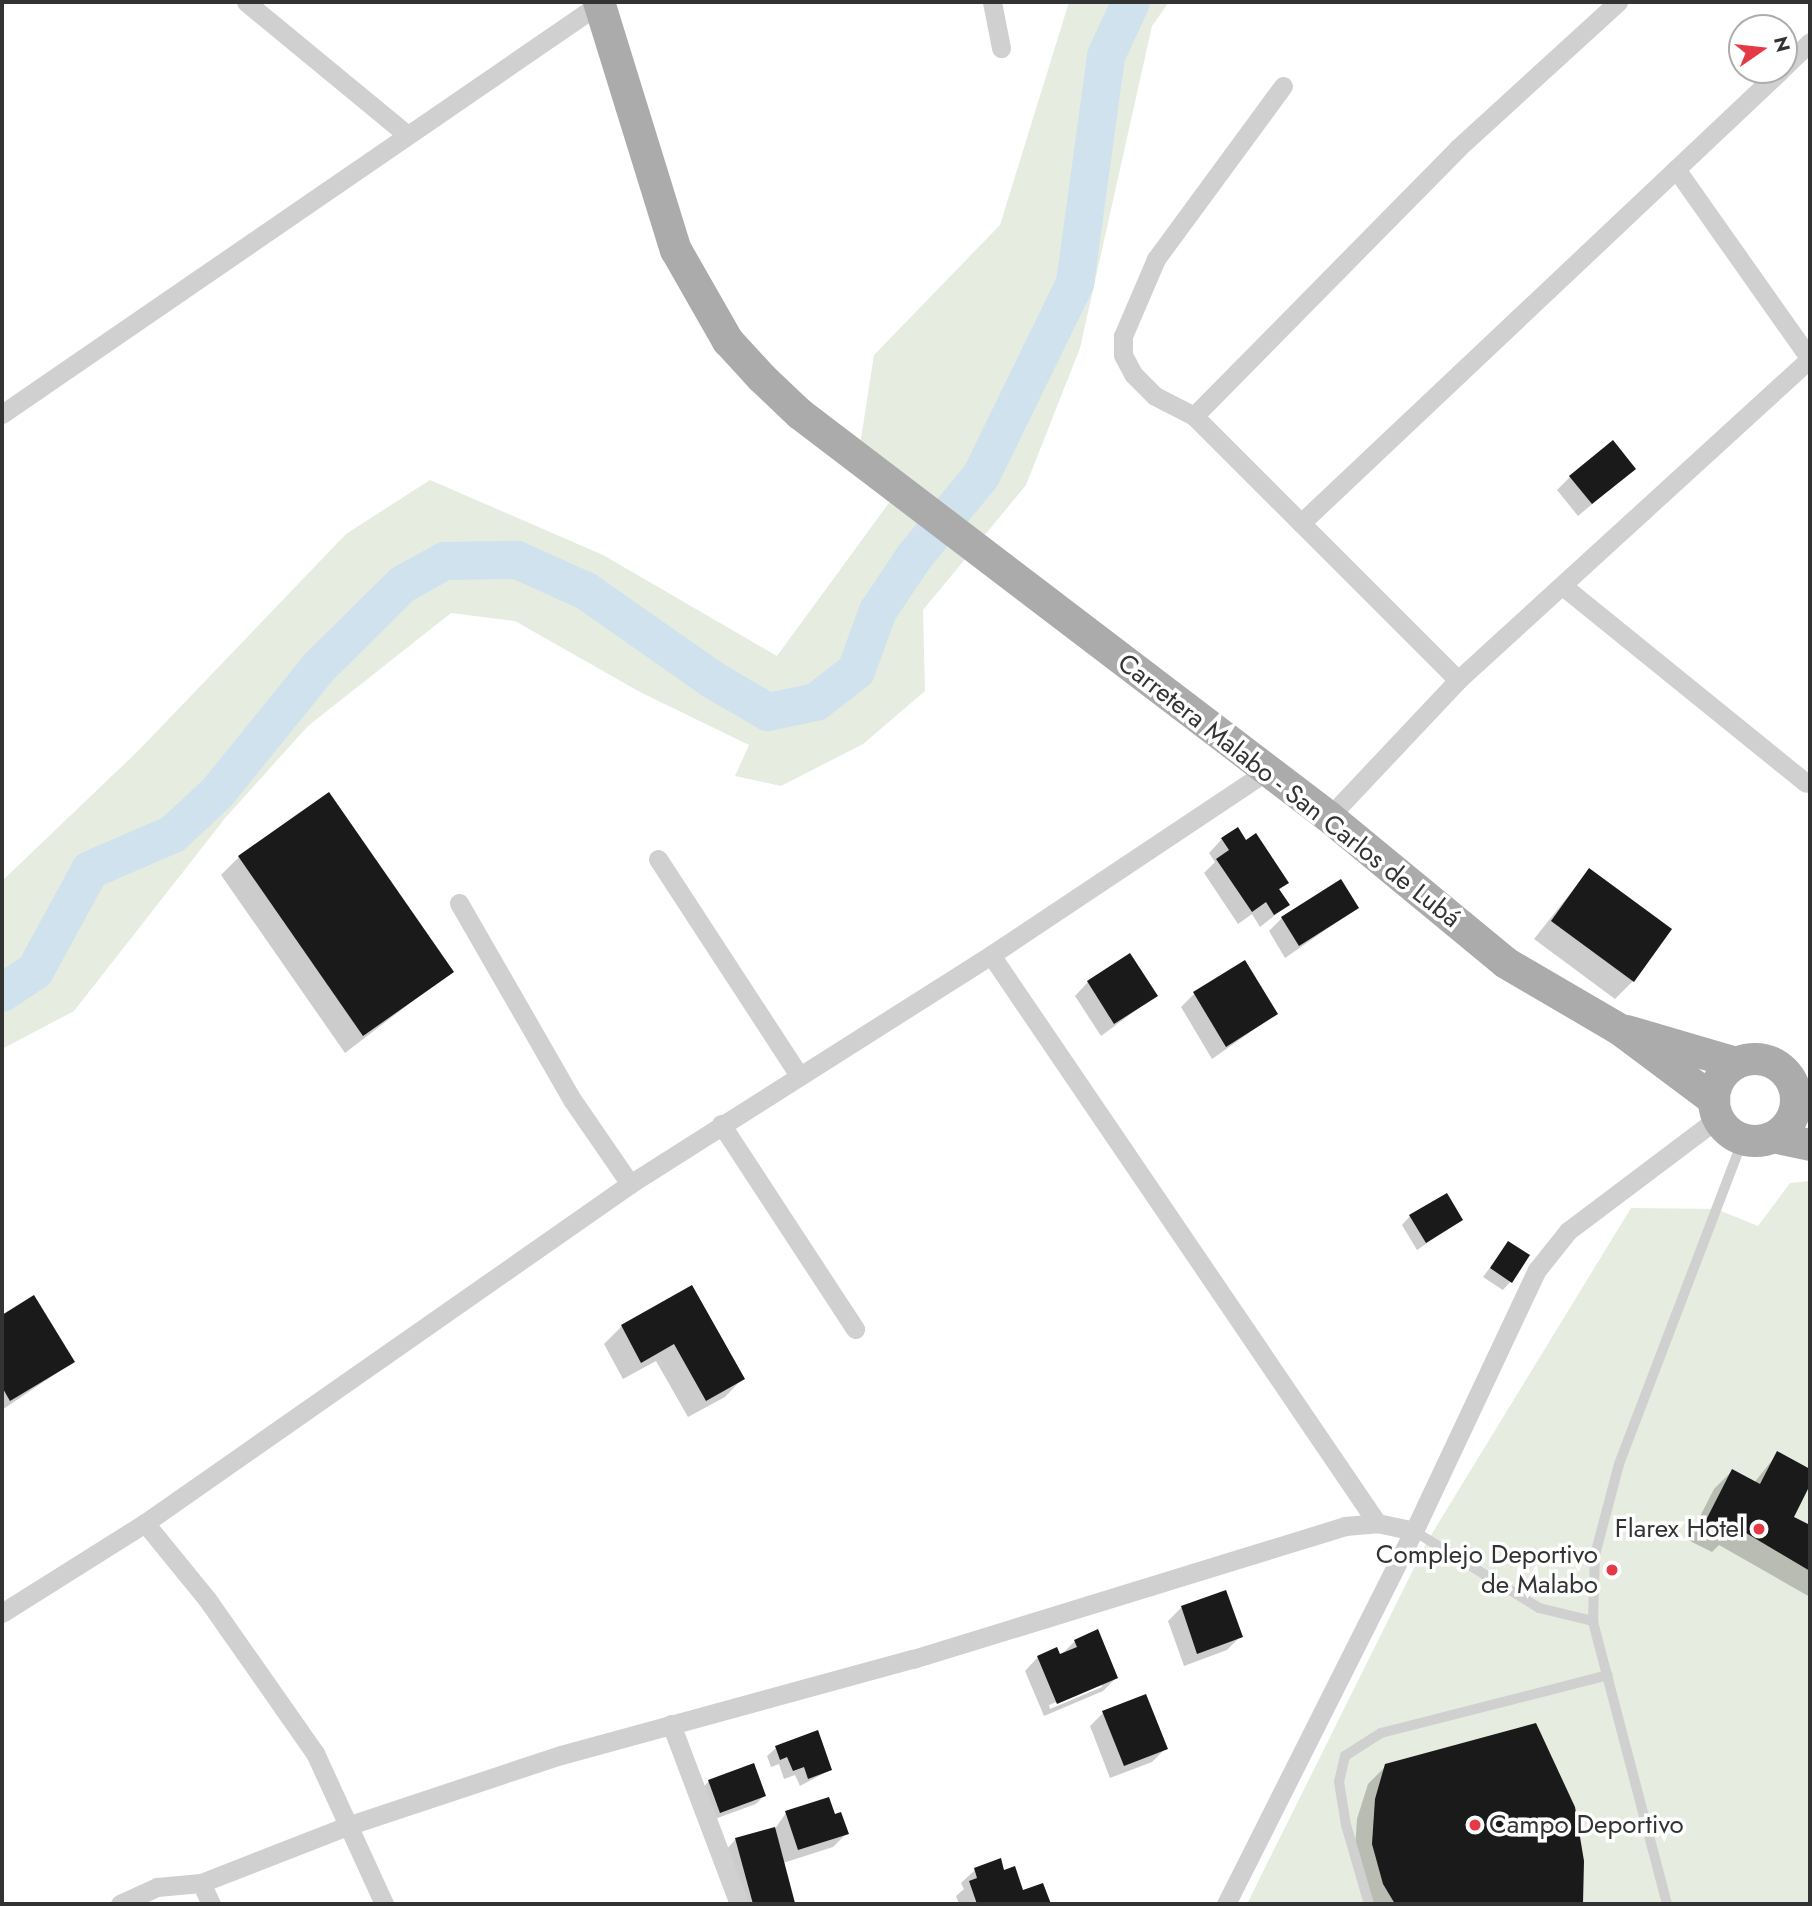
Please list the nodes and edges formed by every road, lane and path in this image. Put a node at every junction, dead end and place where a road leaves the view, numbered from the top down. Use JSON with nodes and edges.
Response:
{"nodes":[{"id":1,"x":246,"y":2,"type":"edge"},
{"id":2,"x":992,"y":2,"type":"edge"},
{"id":3,"x":1618,"y":2,"type":"edge"},
{"id":4,"x":599,"y":3,"type":"edge"},
{"id":5,"x":1001,"y":48,"type":"dead end"},
{"id":6,"x":1765,"y":84,"type":"edge"},
{"id":7,"x":1283,"y":86,"type":"dead end"},
{"id":8,"x":406,"y":134,"type":"junction"},
{"id":9,"x":1676,"y":169,"type":"junction"},
{"id":10,"x":1810,"y":359,"type":"edge"},
{"id":11,"x":2,"y":414,"type":"edge"},
{"id":12,"x":1194,"y":416,"type":"junction"},
{"id":13,"x":1301,"y":523,"type":"junction"},
{"id":14,"x":1564,"y":587,"type":"junction"},
{"id":15,"x":1458,"y":680,"type":"junction"},
{"id":16,"x":1267,"y":771,"type":"junction"},
{"id":17,"x":1806,"y":783,"type":"dead end"},
{"id":18,"x":1329,"y":817,"type":"junction"},
{"id":19,"x":658,"y":859,"type":"dead end"},
{"id":20,"x":459,"y":903,"type":"dead end"},
{"id":21,"x":990,"y":955,"type":"junction"},
{"id":22,"x":1619,"y":1029,"type":"junction"},
{"id":23,"x":1737,"y":1063,"type":"junction"},
{"id":24,"x":798,"y":1074,"type":"junction"},
{"id":25,"x":1801,"y":1086,"type":"edge"},
{"id":26,"x":1716,"y":1109,"type":"junction"},
{"id":27,"x":721,"y":1124,"type":"junction"},
{"id":28,"x":1758,"y":1138,"type":"junction"},
{"id":29,"x":1810,"y":1145,"type":"edge"},
{"id":30,"x":630,"y":1184,"type":"junction"},
{"id":31,"x":855,"y":1329,"type":"dead end"},
{"id":32,"x":145,"y":1523,"type":"junction"},
{"id":33,"x":1377,"y":1523,"type":"junction"},
{"id":34,"x":1414,"y":1531,"type":"junction"},
{"id":35,"x":2,"y":1613,"type":"edge"},
{"id":36,"x":1593,"y":1621,"type":"junction"},
{"id":37,"x":1608,"y":1675,"type":"junction"},
{"id":38,"x":671,"y":1724,"type":"junction"},
{"id":39,"x":350,"y":1825,"type":"junction"},
{"id":40,"x":201,"y":1882,"type":"junction"},
{"id":41,"x":120,"y":1904,"type":"edge"},
{"id":42,"x":211,"y":1904,"type":"edge"},
{"id":43,"x":384,"y":1904,"type":"edge"},
{"id":44,"x":739,"y":1904,"type":"edge"},
{"id":45,"x":1226,"y":1904,"type":"edge"},
{"id":46,"x":1369,"y":1904,"type":"edge"},
{"id":47,"x":1667,"y":1904,"type":"edge"}],
"edges":[{"from":1,"to":8,"type":"street"},
{"from":2,"to":5,"type":"street"},
{"from":3,"to":12,"type":"street"},
{"from":4,"to":8,"type":"street"},
{"from":4,"to":16,"type":"main road","name":"Carretera Malabo - San Carlos de Lubá"},
{"from":6,"to":9,"type":"street"},
{"from":7,"to":12,"type":"street"},
{"from":8,"to":11,"type":"street"},
{"from":9,"to":10,"type":"street"},
{"from":9,"to":13,"type":"street"},
{"from":10,"to":14,"type":"street"},
{"from":12,"to":13,"type":"street"},
{"from":13,"to":15,"type":"street"},
{"from":14,"to":15,"type":"street"},
{"from":14,"to":17,"type":"street"},
{"from":15,"to":18,"type":"street"},
{"from":16,"to":18,"type":"main road","name":"Carretera Malabo - San Carlos de Lubá"},
{"from":16,"to":21,"type":"street"},
{"from":18,"to":22,"type":"main road","name":"Carretera Malabo - San Carlos de Lubá"},
{"from":19,"to":24,"type":"street"},
{"from":20,"to":30,"type":"street"},
{"from":21,"to":24,"type":"street"},
{"from":21,"to":33,"type":"street"},
{"from":22,"to":23,"type":"main road","name":"Carretera Malabo - San Carlos de Lubá"},
{"from":22,"to":26,"type":"main road","name":"Carretera Malabo - San Carlos de Lubá"},
{"from":23,"to":25,"type":"main road"},
{"from":23,"to":26,"type":"main road"},
{"from":24,"to":27,"type":"street"},
{"from":25,"to":28,"type":"main road"},
{"from":26,"to":28,"type":"main road"},
{"from":26,"to":34,"type":"street"},
{"from":27,"to":30,"type":"street"},
{"from":27,"to":31,"type":"street"},
{"from":28,"to":29,"type":"main road"},
{"from":28,"to":36,"type":"lane"},
{"from":30,"to":32,"type":"street"},
{"from":32,"to":35,"type":"street"},
{"from":32,"to":39,"type":"street"},
{"from":33,"to":34,"type":"street"},
{"from":33,"to":38,"type":"street"},
{"from":34,"to":36,"type":"lane"},
{"from":34,"to":45,"type":"street"},
{"from":36,"to":37,"type":"lane"},
{"from":37,"to":46,"type":"lane"},
{"from":37,"to":47,"type":"lane"},
{"from":38,"to":39,"type":"street"},
{"from":38,"to":44,"type":"street"},
{"from":39,"to":40,"type":"street"},
{"from":39,"to":43,"type":"street"},
{"from":40,"to":41,"type":"street"},
{"from":40,"to":42,"type":"street"}]}
